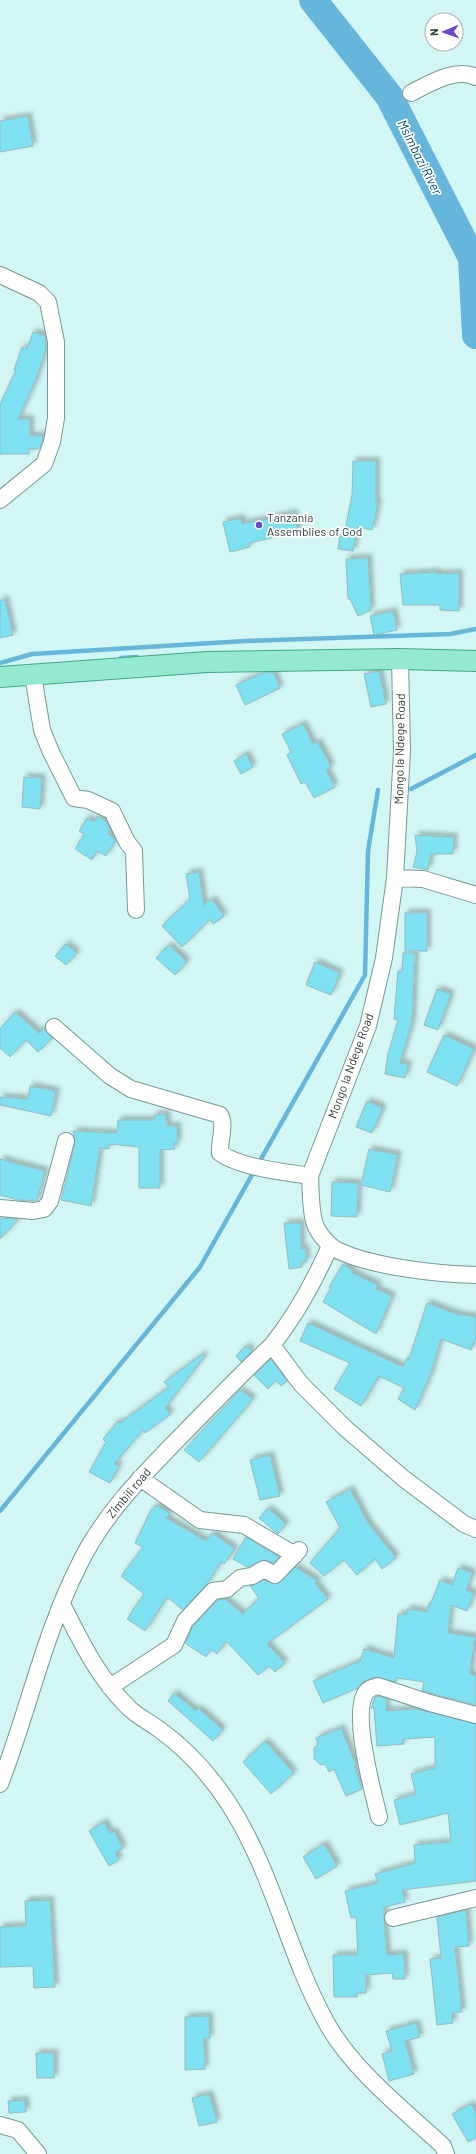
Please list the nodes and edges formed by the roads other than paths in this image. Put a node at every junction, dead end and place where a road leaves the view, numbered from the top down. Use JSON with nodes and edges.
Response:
{"nodes":[{"id":1,"x":476,"y":77,"type":"edge"},
{"id":2,"x":411,"y":93,"type":"dead end"},
{"id":3,"x":0,"y":275,"type":"edge"},
{"id":4,"x":0,"y":500,"type":"edge"},
{"id":5,"x":400,"y":659,"type":"junction"},
{"id":6,"x":472,"y":661,"type":"edge"},
{"id":7,"x":33,"y":675,"type":"junction"},
{"id":8,"x":0,"y":677,"type":"edge"},
{"id":9,"x":395,"y":878,"type":"junction"},
{"id":10,"x":476,"y":895,"type":"edge"},
{"id":11,"x":136,"y":910,"type":"dead end"},
{"id":12,"x":54,"y":1027,"type":"dead end"},
{"id":13,"x":66,"y":1141,"type":"dead end"},
{"id":14,"x":310,"y":1176,"type":"junction"},
{"id":15,"x":0,"y":1208,"type":"edge"},
{"id":16,"x":330,"y":1246,"type":"junction"},
{"id":17,"x":476,"y":1275,"type":"edge"},
{"id":18,"x":272,"y":1345,"type":"junction"},
{"id":19,"x":140,"y":1478,"type":"junction"},
{"id":20,"x":476,"y":1529,"type":"edge"},
{"id":21,"x":62,"y":1604,"type":"junction"},
{"id":22,"x":110,"y":1687,"type":"junction"},
{"id":23,"x":476,"y":1715,"type":"edge"},
{"id":24,"x":0,"y":1784,"type":"edge"},
{"id":25,"x":379,"y":1817,"type":"dead end"},
{"id":26,"x":476,"y":1898,"type":"edge"},
{"id":27,"x":393,"y":1918,"type":"dead end"},
{"id":28,"x":0,"y":2125,"type":"edge"},
{"id":29,"x":38,"y":2154,"type":"edge"},
{"id":30,"x":446,"y":2154,"type":"edge"}],
"edges":[{"from":1,"to":2,"type":"street"},
{"from":3,"to":4,"type":"street"},
{"from":5,"to":6,"type":"main road"},
{"from":5,"to":7,"type":"main road"},
{"from":5,"to":9,"type":"street","name":"Mongo la Ndege Road"},
{"from":7,"to":8,"type":"main road"},
{"from":7,"to":11,"type":"street"},
{"from":9,"to":10,"type":"street"},
{"from":9,"to":14,"type":"street","name":"Mongo la Ndege Road"},
{"from":12,"to":14,"type":"street"},
{"from":13,"to":15,"type":"street"},
{"from":14,"to":16,"type":"street","name":"Mongo la Ndege Road"},
{"from":16,"to":17,"type":"street"},
{"from":16,"to":18,"type":"street","name":"Zimbili road"},
{"from":18,"to":19,"type":"street","name":"Zimbili road"},
{"from":18,"to":20,"type":"street"},
{"from":19,"to":21,"type":"street","name":"Zimbili road"},
{"from":19,"to":22,"type":"street"},
{"from":21,"to":22,"type":"street"},
{"from":21,"to":24,"type":"street","name":"Zimbili road"},
{"from":22,"to":30,"type":"street"},
{"from":23,"to":25,"type":"street"},
{"from":26,"to":27,"type":"street"},
{"from":28,"to":29,"type":"street"}]}
